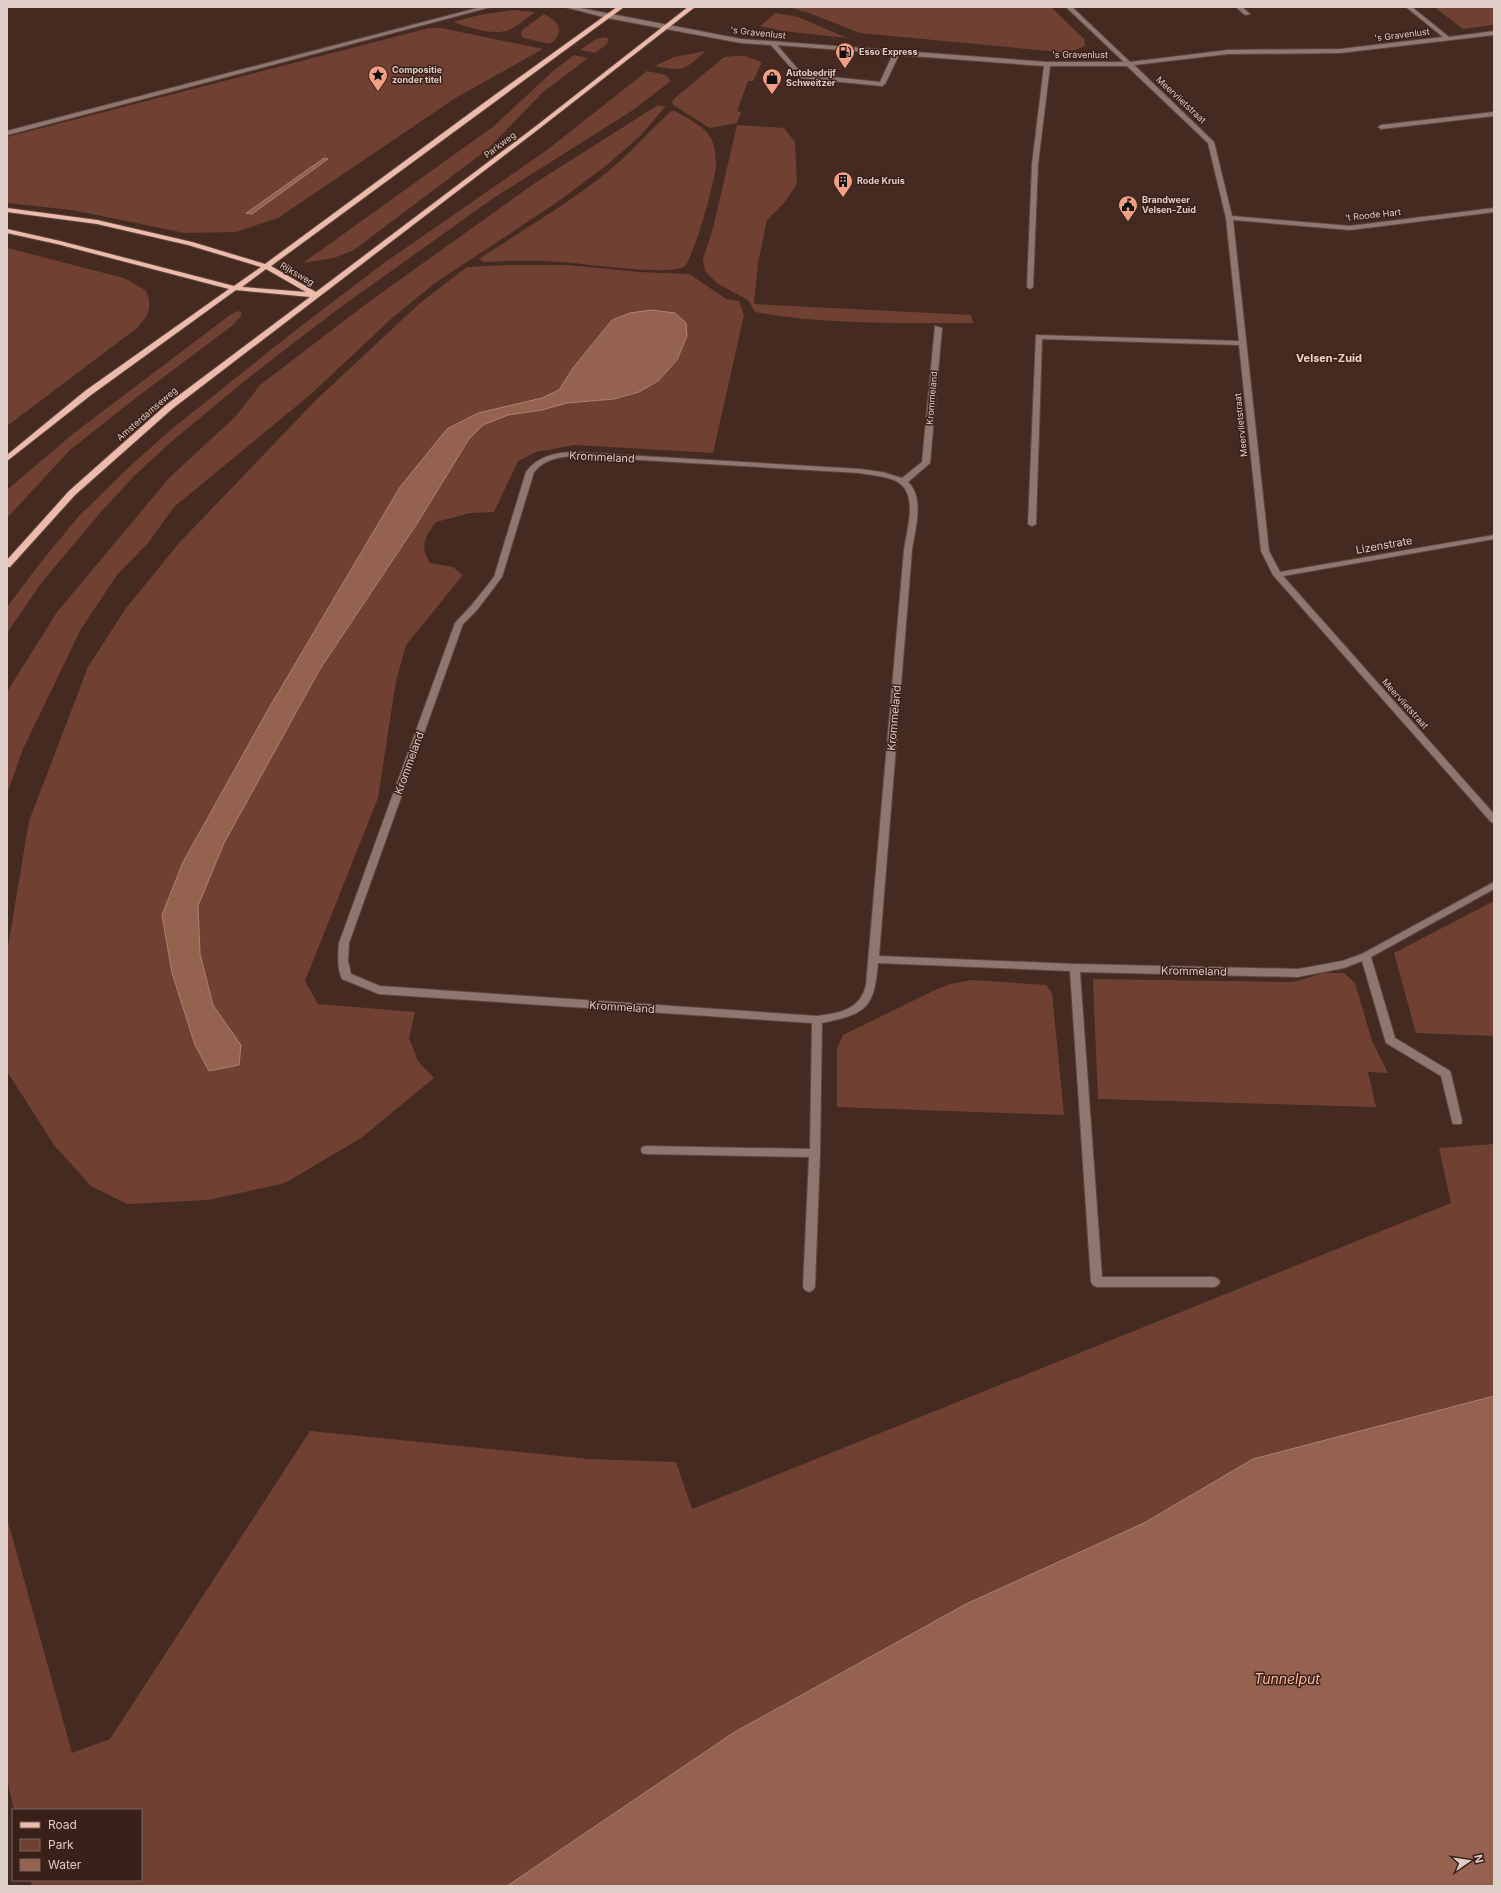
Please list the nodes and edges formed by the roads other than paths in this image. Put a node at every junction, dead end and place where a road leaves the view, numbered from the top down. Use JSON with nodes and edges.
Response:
{"nodes":[{"id":1,"x":488,"y":7,"type":"edge"},
{"id":2,"x":568,"y":7,"type":"edge"},
{"id":3,"x":621,"y":7,"type":"edge"},
{"id":4,"x":692,"y":7,"type":"edge"},
{"id":5,"x":1069,"y":7,"type":"edge"},
{"id":6,"x":1239,"y":7,"type":"edge"},
{"id":7,"x":1409,"y":7,"type":"edge"},
{"id":8,"x":1247,"y":14,"type":"dead end"},
{"id":9,"x":607,"y":16,"type":"junction"},
{"id":10,"x":667,"y":27,"type":"junction"},
{"id":11,"x":1494,"y":33,"type":"edge"},
{"id":12,"x":1448,"y":38,"type":"junction"},
{"id":13,"x":773,"y":44,"type":"junction"},
{"id":14,"x":897,"y":53,"type":"junction"},
{"id":15,"x":1047,"y":64,"type":"junction"},
{"id":16,"x":1128,"y":64,"type":"junction"},
{"id":17,"x":1494,"y":114,"type":"edge"},
{"id":18,"x":1381,"y":128,"type":"dead end"},
{"id":19,"x":7,"y":133,"type":"edge"},
{"id":20,"x":7,"y":210,"type":"edge"},
{"id":21,"x":1494,"y":210,"type":"edge"},
{"id":22,"x":1229,"y":218,"type":"junction"},
{"id":23,"x":7,"y":230,"type":"edge"},
{"id":24,"x":266,"y":266,"type":"junction"},
{"id":25,"x":1030,"y":287,"type":"dead end"},
{"id":26,"x":234,"y":288,"type":"junction"},
{"id":27,"x":316,"y":295,"type":"junction"},
{"id":28,"x":938,"y":328,"type":"dead end"},
{"id":29,"x":1242,"y":343,"type":"junction"},
{"id":30,"x":7,"y":459,"type":"edge"},
{"id":31,"x":904,"y":481,"type":"junction"},
{"id":32,"x":1032,"y":524,"type":"dead end"},
{"id":33,"x":1494,"y":537,"type":"edge"},
{"id":34,"x":7,"y":565,"type":"edge"},
{"id":35,"x":1277,"y":575,"type":"junction"},
{"id":36,"x":1494,"y":820,"type":"edge"},
{"id":37,"x":1494,"y":886,"type":"edge"},
{"id":38,"x":1366,"y":956,"type":"junction"},
{"id":39,"x":874,"y":959,"type":"junction"},
{"id":40,"x":1075,"y":968,"type":"junction"},
{"id":41,"x":817,"y":1020,"type":"junction"},
{"id":42,"x":1457,"y":1121,"type":"dead end"},
{"id":43,"x":646,"y":1150,"type":"dead end"},
{"id":44,"x":815,"y":1153,"type":"junction"},
{"id":45,"x":1214,"y":1282,"type":"dead end"},
{"id":46,"x":809,"y":1287,"type":"dead end"}],
"edges":[{"from":1,"to":19,"type":"street"},
{"from":2,"to":9,"type":"street"},
{"from":3,"to":9,"type":"main road"},
{"from":4,"to":10,"type":"main road","name":"Parkweg"},
{"from":5,"to":16,"type":"street","name":"Meervlietstraat"},
{"from":6,"to":8,"type":"street"},
{"from":7,"to":12,"type":"street"},
{"from":9,"to":10,"type":"street","name":"'s Gravenlust"},
{"from":9,"to":24,"type":"main road"},
{"from":10,"to":13,"type":"street","name":"'s Gravenlust"},
{"from":10,"to":27,"type":"main road","name":"Parkweg"},
{"from":11,"to":12,"type":"street","name":"'s Gravenlust"},
{"from":12,"to":16,"type":"street","name":"'s Gravenlust"},
{"from":13,"to":14,"type":"street","name":"'s Gravenlust"},
{"from":13,"to":14,"type":"street"},
{"from":14,"to":15,"type":"street","name":"'s Gravenlust"},
{"from":15,"to":16,"type":"street","name":"'s Gravenlust"},
{"from":15,"to":25,"type":"street"},
{"from":16,"to":22,"type":"street","name":"Meervlietstraat"},
{"from":17,"to":18,"type":"street"},
{"from":20,"to":24,"type":"main road","name":"Rijksweg"},
{"from":21,"to":22,"type":"street","name":"'t Roode Hart"},
{"from":22,"to":29,"type":"street","name":"Meervlietstraat"},
{"from":23,"to":26,"type":"main road","name":"Rijksweg"},
{"from":24,"to":26,"type":"main road"},
{"from":24,"to":27,"type":"main road","name":"Rijksweg"},
{"from":26,"to":27,"type":"main road","name":"Rijksweg"},
{"from":26,"to":30,"type":"main road"},
{"from":27,"to":34,"type":"main road","name":"Amsterdamseweg"},
{"from":28,"to":31,"type":"street","name":"Krommeland"},
{"from":29,"to":32,"type":"street"},
{"from":29,"to":35,"type":"street","name":"Meervlietstraat"},
{"from":31,"to":39,"type":"street","name":"Krommeland"},
{"from":31,"to":41,"type":"street","name":"Krommeland"},
{"from":33,"to":35,"type":"street","name":"Lizenstrate"},
{"from":35,"to":36,"type":"street","name":"Meervlietstraat"},
{"from":37,"to":38,"type":"street","name":"Krommeland"},
{"from":38,"to":40,"type":"street","name":"Krommeland"},
{"from":38,"to":42,"type":"street"},
{"from":39,"to":40,"type":"street","name":"Krommeland"},
{"from":39,"to":41,"type":"street","name":"Krommeland"},
{"from":40,"to":45,"type":"street"},
{"from":41,"to":44,"type":"street"},
{"from":43,"to":44,"type":"street"},
{"from":44,"to":46,"type":"street"}]}
